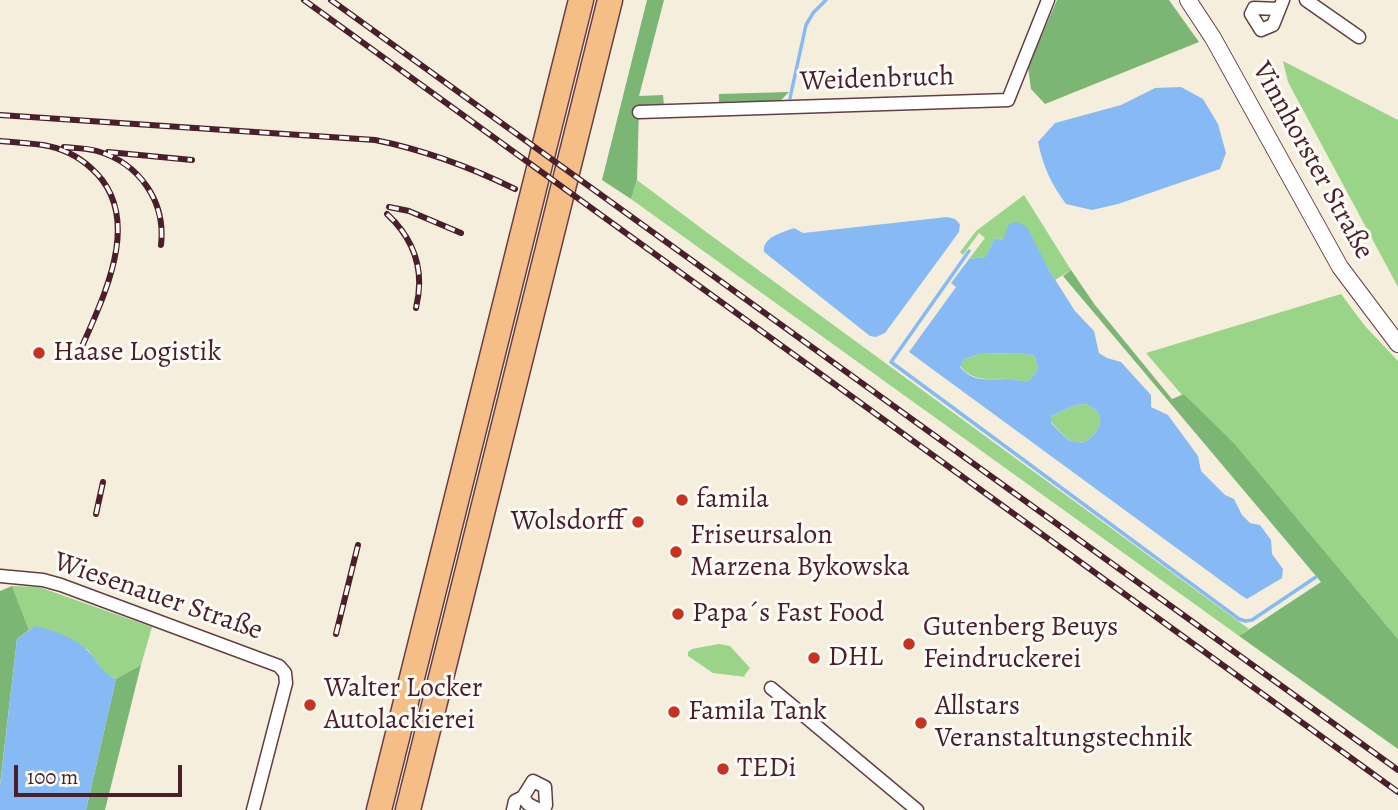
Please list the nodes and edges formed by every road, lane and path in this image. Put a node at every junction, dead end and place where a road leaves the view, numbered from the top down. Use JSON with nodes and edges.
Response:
{"nodes":[{"id":1,"x":581,"y":0,"type":"edge"},
{"id":2,"x":610,"y":0,"type":"edge"},
{"id":3,"x":1048,"y":0,"type":"edge"},
{"id":4,"x":1188,"y":0,"type":"edge"},
{"id":5,"x":1306,"y":0,"type":"edge"},
{"id":6,"x":1359,"y":37,"type":"dead end"},
{"id":7,"x":639,"y":112,"type":"dead end"},
{"id":8,"x":1398,"y":344,"type":"edge"},
{"id":9,"x":0,"y":576,"type":"edge"},
{"id":10,"x":771,"y":688,"type":"dead end"},
{"id":11,"x":523,"y":797,"type":"junction"},
{"id":12,"x":253,"y":810,"type":"edge"},
{"id":13,"x":379,"y":810,"type":"edge"},
{"id":14,"x":408,"y":810,"type":"edge"},
{"id":15,"x":513,"y":810,"type":"edge"},
{"id":16,"x":542,"y":810,"type":"edge"},
{"id":17,"x":917,"y":810,"type":"edge"}],
"edges":[{"from":1,"to":13,"type":"highway"},
{"from":2,"to":14,"type":"highway"},
{"from":3,"to":7,"type":"street","name":"Weidenbruch"},
{"from":4,"to":8,"type":"street","name":"Vinnhorster Straße"},
{"from":5,"to":6,"type":"street"},
{"from":9,"to":12,"type":"street","name":"Wiesenauer Straße"},
{"from":10,"to":17,"type":"street"},
{"from":11,"to":15,"type":"street"},
{"from":11,"to":16,"type":"street"},
{"from":11,"to":16,"type":"street"}]}
